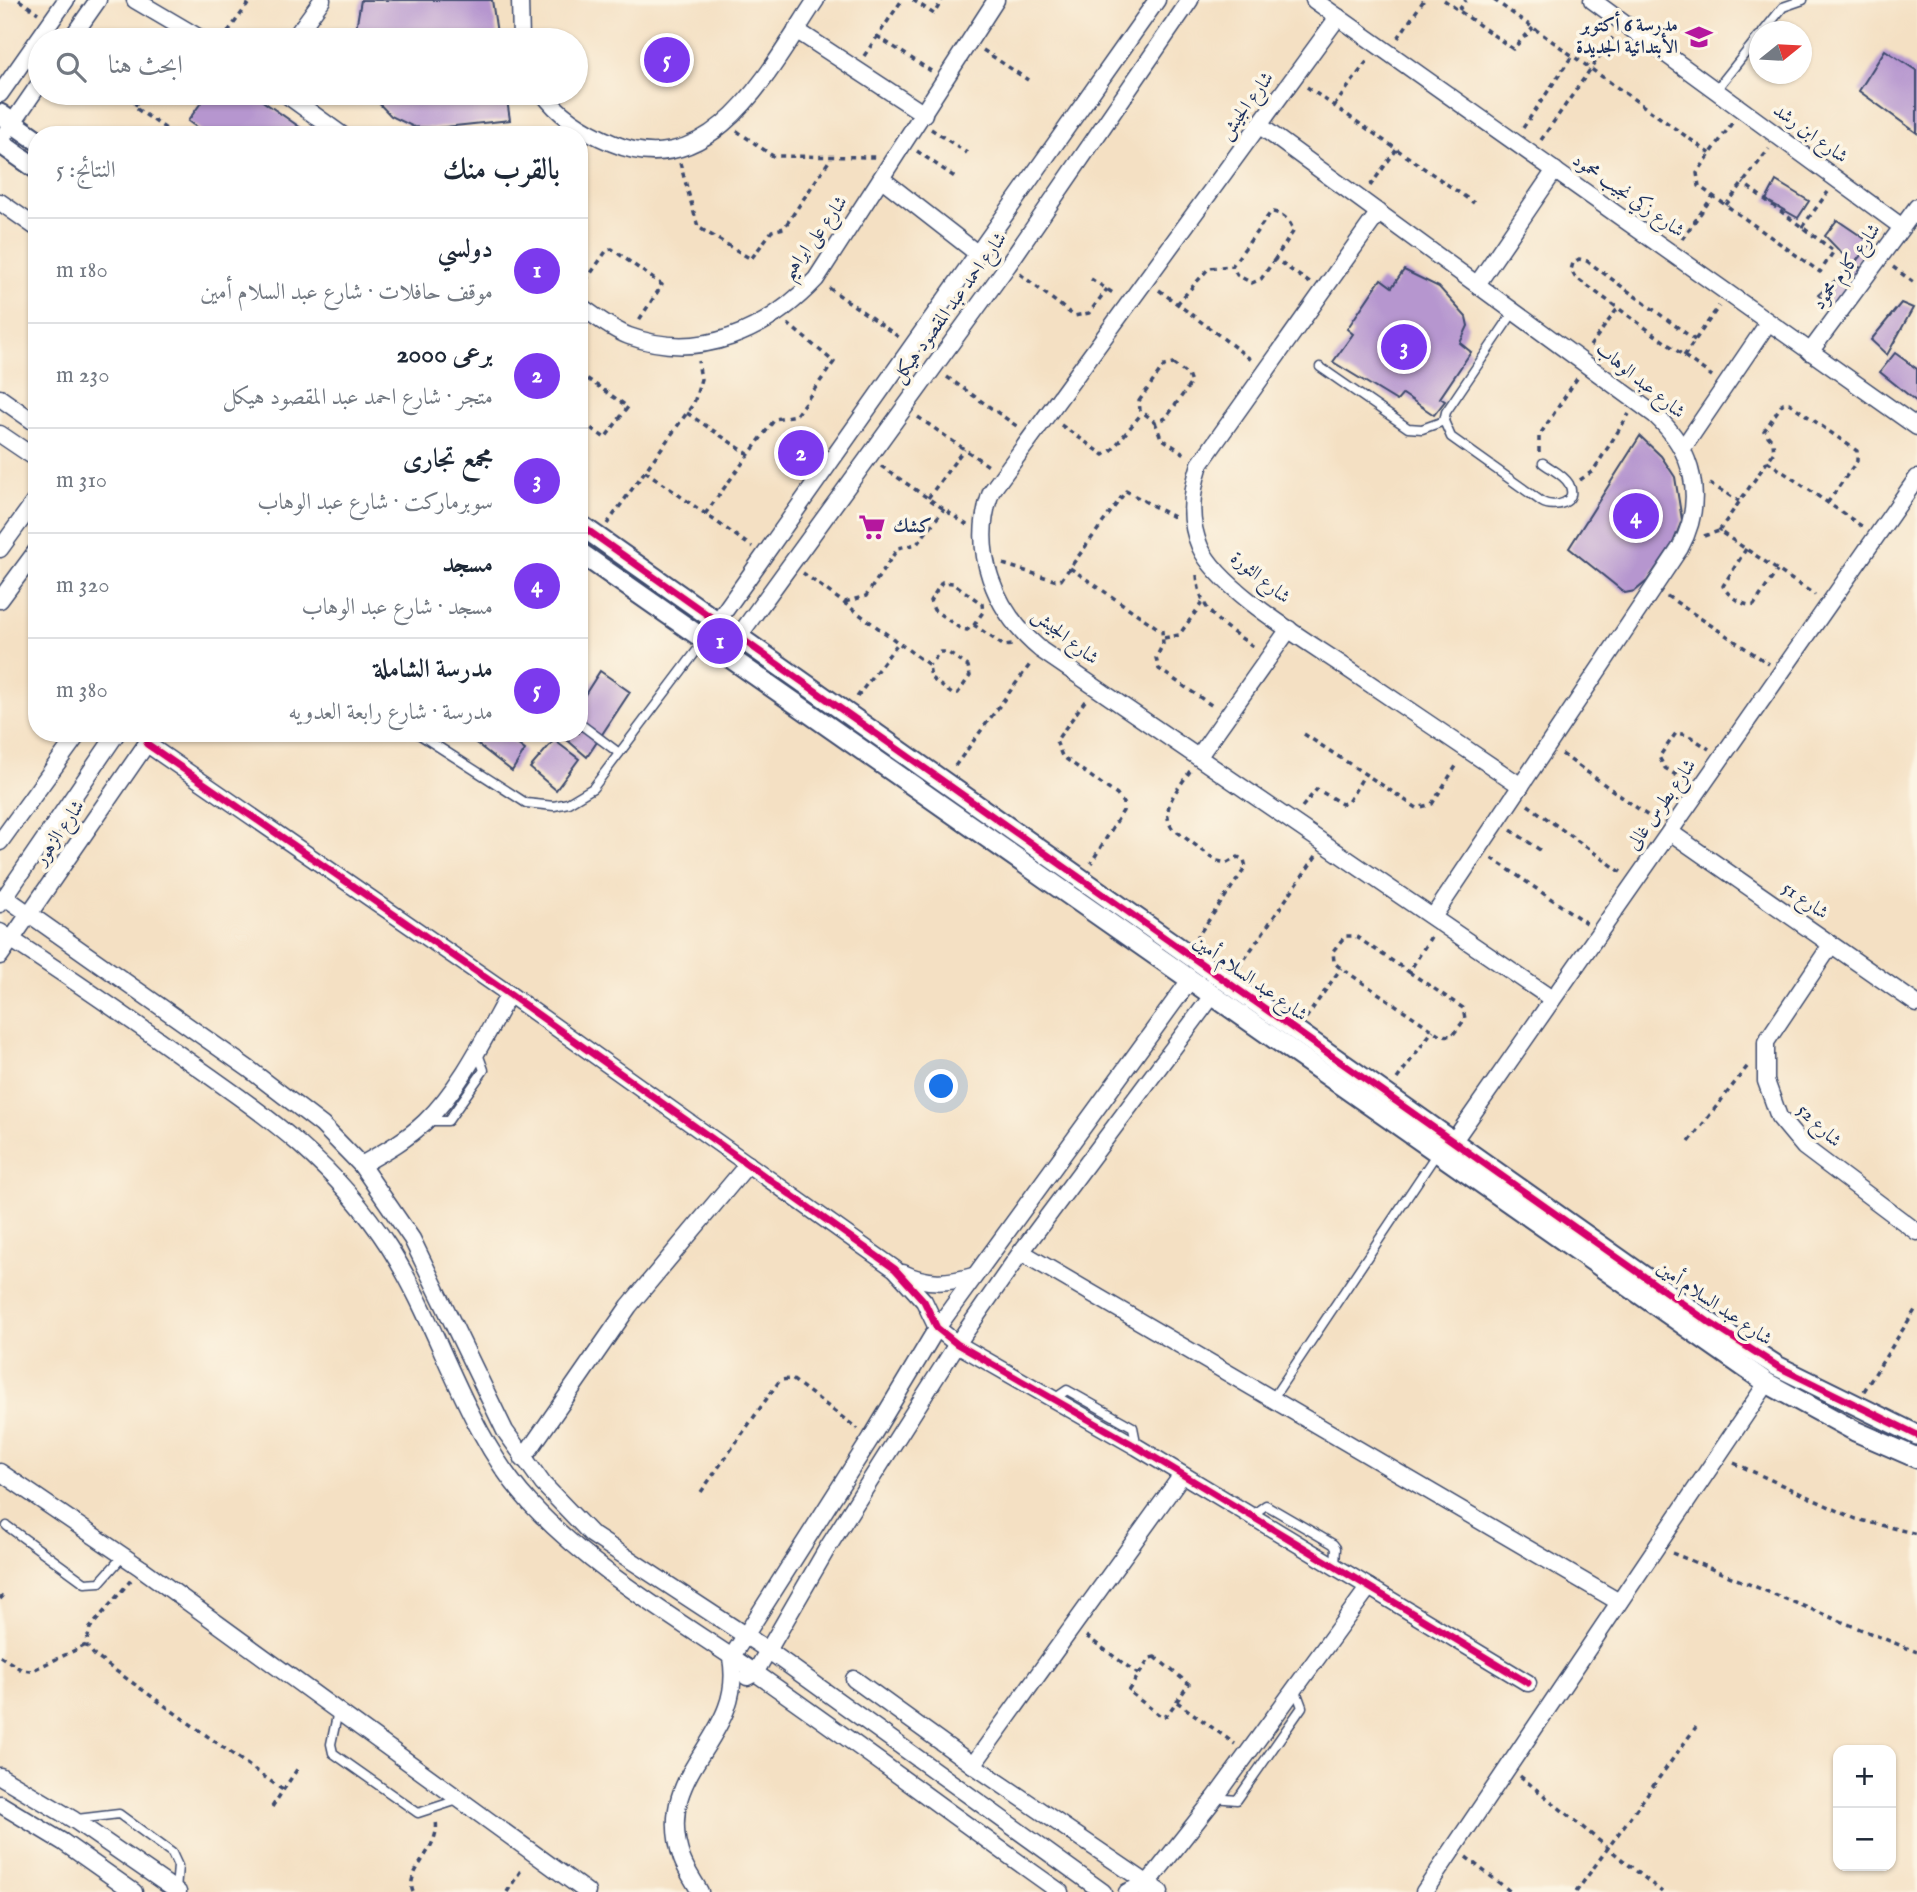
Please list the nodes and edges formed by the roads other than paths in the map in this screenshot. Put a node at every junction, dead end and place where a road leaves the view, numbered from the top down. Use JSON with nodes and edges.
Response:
{"nodes":[{"id":1,"x":66,"y":0,"type":"edge"},
{"id":2,"x":98,"y":0,"type":"edge"},
{"id":3,"x":135,"y":0,"type":"edge"},
{"id":4,"x":322,"y":0,"type":"edge"},
{"id":5,"x":520,"y":0,"type":"edge"},
{"id":6,"x":816,"y":0,"type":"edge"},
{"id":7,"x":996,"y":0,"type":"edge"},
{"id":8,"x":1157,"y":0,"type":"edge"},
{"id":9,"x":1190,"y":0,"type":"edge"},
{"id":10,"x":1314,"y":0,"type":"edge"},
{"id":11,"x":1592,"y":0,"type":"edge"},
{"id":12,"x":1803,"y":0,"type":"edge"},
{"id":13,"x":1338,"y":17,"type":"junction"},
{"id":14,"x":1772,"y":21,"type":"edge"},
{"id":15,"x":46,"y":28,"type":"edge"},
{"id":16,"x":78,"y":28,"type":"edge"},
{"id":17,"x":183,"y":28,"type":"edge"},
{"id":18,"x":302,"y":28,"type":"edge"},
{"id":19,"x":521,"y":28,"type":"edge"},
{"id":20,"x":796,"y":30,"type":"junction"},
{"id":21,"x":1749,"y":48,"type":"edge"},
{"id":22,"x":28,"y":54,"type":"edge"},
{"id":23,"x":1715,"y":90,"type":"junction"},
{"id":24,"x":0,"y":94,"type":"edge"},
{"id":25,"x":28,"y":95,"type":"edge"},
{"id":26,"x":301,"y":105,"type":"edge"},
{"id":27,"x":552,"y":105,"type":"edge"},
{"id":28,"x":922,"y":117,"type":"junction"},
{"id":29,"x":6,"y":118,"type":"edge"},
{"id":30,"x":1259,"y":125,"type":"junction"},
{"id":31,"x":330,"y":126,"type":"edge"},
{"id":32,"x":568,"y":126,"type":"edge"},
{"id":33,"x":28,"y":133,"type":"edge"},
{"id":34,"x":588,"y":135,"type":"edge"},
{"id":35,"x":0,"y":142,"type":"edge"},
{"id":36,"x":28,"y":162,"type":"edge"},
{"id":37,"x":1555,"y":170,"type":"junction"},
{"id":38,"x":882,"y":179,"type":"junction"},
{"id":39,"x":0,"y":202,"type":"edge"},
{"id":40,"x":1917,"y":207,"type":"edge"},
{"id":41,"x":1379,"y":212,"type":"junction"},
{"id":42,"x":28,"y":222,"type":"edge"},
{"id":43,"x":1902,"y":227,"type":"junction"},
{"id":44,"x":978,"y":254,"type":"junction"},
{"id":45,"x":1478,"y":283,"type":"junction"},
{"id":46,"x":1515,"y":310,"type":"junction"},
{"id":47,"x":588,"y":311,"type":"edge"},
{"id":48,"x":1768,"y":323,"type":"junction"},
{"id":49,"x":1810,"y":352,"type":"junction"},
{"id":50,"x":1320,"y":367,"type":"dead end"},
{"id":51,"x":0,"y":398,"type":"edge"},
{"id":52,"x":28,"y":418,"type":"edge"},
{"id":53,"x":1444,"y":421,"type":"junction"},
{"id":54,"x":1917,"y":427,"type":"edge"},
{"id":55,"x":0,"y":434,"type":"edge"},
{"id":56,"x":1683,"y":448,"type":"junction"},
{"id":57,"x":28,"y":453,"type":"edge"},
{"id":58,"x":1543,"y":463,"type":"road end"},
{"id":59,"x":1917,"y":478,"type":"edge"},
{"id":60,"x":28,"y":510,"type":"edge"},
{"id":61,"x":588,"y":530,"type":"edge"},
{"id":62,"x":0,"y":549,"type":"edge"},
{"id":63,"x":28,"y":558,"type":"edge"},
{"id":64,"x":588,"y":558,"type":"edge"},
{"id":65,"x":7,"y":578,"type":"edge"},
{"id":66,"x":0,"y":600,"type":"edge"},
{"id":67,"x":718,"y":622,"type":"junction"},
{"id":68,"x":1289,"y":628,"type":"junction"},
{"id":69,"x":738,"y":637,"type":"junction"},
{"id":70,"x":705,"y":640,"type":"junction"},
{"id":71,"x":725,"y":654,"type":"junction"},
{"id":72,"x":588,"y":730,"type":"edge"},
{"id":73,"x":72,"y":742,"type":"edge"},
{"id":74,"x":111,"y":742,"type":"edge"},
{"id":75,"x":149,"y":742,"type":"edge"},
{"id":76,"x":155,"y":742,"type":"edge"},
{"id":77,"x":431,"y":742,"type":"edge"},
{"id":78,"x":619,"y":753,"type":"junction"},
{"id":79,"x":1199,"y":757,"type":"junction"},
{"id":80,"x":1518,"y":791,"type":"junction"},
{"id":81,"x":1670,"y":832,"type":"junction"},
{"id":82,"x":0,"y":842,"type":"edge"},
{"id":83,"x":2,"y":900,"type":"edge"},
{"id":84,"x":30,"y":915,"type":"junction"},
{"id":85,"x":1437,"y":919,"type":"junction"},
{"id":86,"x":6,"y":936,"type":"edge"},
{"id":87,"x":1831,"y":944,"type":"junction"},
{"id":88,"x":0,"y":956,"type":"edge"},
{"id":89,"x":1190,"y":980,"type":"junction"},
{"id":90,"x":509,"y":993,"type":"junction"},
{"id":91,"x":1212,"y":996,"type":"junction"},
{"id":92,"x":1552,"y":999,"type":"junction"},
{"id":93,"x":1917,"y":1004,"type":"edge"},
{"id":94,"x":1444,"y":1151,"type":"junction"},
{"id":95,"x":748,"y":1164,"type":"junction"},
{"id":96,"x":361,"y":1165,"type":"junction"},
{"id":97,"x":1917,"y":1232,"type":"edge"},
{"id":98,"x":1021,"y":1252,"type":"junction"},
{"id":99,"x":895,"y":1269,"type":"junction"},
{"id":100,"x":973,"y":1276,"type":"junction"},
{"id":101,"x":936,"y":1328,"type":"junction"},
{"id":102,"x":957,"y":1344,"type":"junction"},
{"id":103,"x":1767,"y":1383,"type":"junction"},
{"id":104,"x":1273,"y":1398,"type":"junction"},
{"id":105,"x":1917,"y":1436,"type":"edge"},
{"id":106,"x":1917,"y":1458,"type":"edge"},
{"id":107,"x":523,"y":1459,"type":"junction"},
{"id":108,"x":0,"y":1472,"type":"edge"},
{"id":109,"x":1182,"y":1475,"type":"junction"},
{"id":110,"x":7,"y":1526,"type":"dead end"},
{"id":111,"x":123,"y":1556,"type":"junction"},
{"id":112,"x":1369,"y":1587,"type":"junction"},
{"id":113,"x":1619,"y":1602,"type":"junction"},
{"id":114,"x":745,"y":1637,"type":"junction"},
{"id":115,"x":769,"y":1651,"type":"junction"},
{"id":116,"x":731,"y":1658,"type":"junction"},
{"id":117,"x":755,"y":1673,"type":"junction"},
{"id":118,"x":855,"y":1679,"type":"dead end"},
{"id":119,"x":736,"y":1682,"type":"junction"},
{"id":120,"x":1528,"y":1683,"type":"dead end"},
{"id":121,"x":1295,"y":1688,"type":"junction"},
{"id":122,"x":338,"y":1711,"type":"junction"},
{"id":123,"x":973,"y":1765,"type":"junction"},
{"id":124,"x":0,"y":1776,"type":"edge"},
{"id":125,"x":1215,"y":1798,"type":"junction"},
{"id":126,"x":460,"y":1799,"type":"junction"},
{"id":127,"x":0,"y":1804,"type":"edge"},
{"id":128,"x":74,"y":1820,"type":"junction"},
{"id":129,"x":1151,"y":1889,"type":"edge"},
{"id":130,"x":177,"y":1891,"type":"edge"},
{"id":131,"x":134,"y":1892,"type":"edge"},
{"id":132,"x":587,"y":1892,"type":"edge"},
{"id":133,"x":700,"y":1892,"type":"edge"},
{"id":134,"x":1060,"y":1892,"type":"edge"},
{"id":135,"x":1103,"y":1892,"type":"edge"},
{"id":136,"x":1127,"y":1892,"type":"edge"},
{"id":137,"x":1424,"y":1892,"type":"edge"}],
"edges":[{"from":1,"to":15,"type":"street"},
{"from":2,"to":16,"type":"street"},
{"from":3,"to":17,"type":"street"},
{"from":4,"to":18,"type":"street"},
{"from":5,"to":19,"type":"street"},
{"from":6,"to":20,"type":"street"},
{"from":7,"to":28,"type":"street","name":"شارع على ابراهيم"},
{"from":8,"to":44,"type":"street","name":"شارع احمد عبد المقصود هيكل"},
{"from":9,"to":69,"type":"street","name":"شارع احمد عبد المقصود هيكل"},
{"from":10,"to":13,"type":"street","name":"شارع زكي نجيب محمود"},
{"from":11,"to":23,"type":"street","name":"شارع ابن رشد"},
{"from":12,"to":14,"type":"lane"},
{"from":13,"to":30,"type":"street","name":"شارع الجيش"},
{"from":13,"to":37,"type":"street","name":"شارع زكي نجيب محمود"},
{"from":20,"to":28,"type":"street"},
{"from":20,"to":34,"type":"street"},
{"from":21,"to":23,"type":"lane"},
{"from":22,"to":24,"type":"street"},
{"from":23,"to":43,"type":"street","name":"شارع ابن رشد"},
{"from":25,"to":29,"type":"street"},
{"from":26,"to":31,"type":"street"},
{"from":27,"to":32,"type":"street"},
{"from":28,"to":38,"type":"street","name":"شارع على ابراهيم"},
{"from":29,"to":33,"type":"street"},
{"from":29,"to":35,"type":"street"},
{"from":30,"to":41,"type":"street","name":"شارع عبد الوهاب"},
{"from":30,"to":79,"type":"street","name":"شارع الجيش"},
{"from":35,"to":36,"type":"street"},
{"from":37,"to":45,"type":"street"},
{"from":37,"to":48,"type":"street","name":"شارع زكي نجيب محمود"},
{"from":38,"to":44,"type":"street"},
{"from":38,"to":47,"type":"street","name":"شارع على ابراهيم"},
{"from":39,"to":42,"type":"street"},
{"from":40,"to":43,"type":"street","name":"شارع كارم محمود"},
{"from":41,"to":45,"type":"street","name":"شارع عبد الوهاب"},
{"from":41,"to":68,"type":"street","name":"شارع الثورة"},
{"from":43,"to":49,"type":"street","name":"شارع كارم محمود"},
{"from":44,"to":67,"type":"street","name":"شارع احمد عبد المقصود هيكل"},
{"from":45,"to":46,"type":"street","name":"شارع عبد الوهاب"},
{"from":46,"to":53,"type":"lane"},
{"from":46,"to":56,"type":"street","name":"شارع عبد الوهاب"},
{"from":48,"to":49,"type":"street","name":"شارع زكي نجيب محمود"},
{"from":48,"to":56,"type":"street"},
{"from":49,"to":54,"type":"street","name":"شارع زكي نجيب محمود"},
{"from":50,"to":53,"type":"lane"},
{"from":51,"to":52,"type":"street"},
{"from":53,"to":58,"type":"lane"},
{"from":55,"to":57,"type":"street"},
{"from":56,"to":80,"type":"street","name":"شارع عبد الوهاب"},
{"from":59,"to":81,"type":"street","name":"شارع بطرس غالى"},
{"from":60,"to":62,"type":"street"},
{"from":61,"to":67,"type":"street","name":"شارع عبد السلام أمين"},
{"from":63,"to":65,"type":"street"},
{"from":64,"to":70,"type":"street","name":"شارع عبد السلام أمين"},
{"from":65,"to":66,"type":"street"},
{"from":67,"to":69,"type":"street","name":"شارع عبد السلام أمين"},
{"from":67,"to":70,"type":"street"},
{"from":68,"to":79,"type":"street"},
{"from":68,"to":80,"type":"street","name":"شارع الثورة"},
{"from":69,"to":71,"type":"street"},
{"from":69,"to":94,"type":"street","name":"شارع عبد السلام أمين"},
{"from":70,"to":71,"type":"street","name":"شارع عبد السلام أمين"},
{"from":70,"to":78,"type":"lane"},
{"from":71,"to":89,"type":"street","name":"شارع عبد السلام أمين"},
{"from":72,"to":78,"type":"lane"},
{"from":73,"to":82,"type":"street"},
{"from":74,"to":83,"type":"street","name":"شارع الزهور"},
{"from":75,"to":84,"type":"street","name":"شارع الزهور"},
{"from":76,"to":90,"type":"street"},
{"from":77,"to":78,"type":"lane"},
{"from":79,"to":85,"type":"street","name":"شارع الجيش"},
{"from":80,"to":85,"type":"street","name":"شارع عبد الوهاب"},
{"from":81,"to":87,"type":"street","name":"شارع 51"},
{"from":81,"to":92,"type":"street","name":"شارع بطرس غالى"},
{"from":83,"to":84,"type":"street"},
{"from":84,"to":86,"type":"street","name":"شارع الزهور"},
{"from":84,"to":96,"type":"street"},
{"from":85,"to":92,"type":"street","name":"شارع الجيش"},
{"from":86,"to":88,"type":"street","name":"شارع الزهور"},
{"from":86,"to":116,"type":"street"},
{"from":87,"to":93,"type":"street","name":"شارع 51"},
{"from":87,"to":97,"type":"street","name":"شارع 52"},
{"from":89,"to":91,"type":"street","name":"شارع عبد السلام أمين"},
{"from":89,"to":100,"type":"street"},
{"from":90,"to":95,"type":"street"},
{"from":90,"to":96,"type":"street"},
{"from":91,"to":94,"type":"street","name":"شارع عبد السلام أمين"},
{"from":91,"to":98,"type":"street"},
{"from":92,"to":94,"type":"street","name":"شارع بطرس غالى"},
{"from":94,"to":103,"type":"street","name":"شارع عبد السلام أمين"},
{"from":94,"to":104,"type":"lane"},
{"from":94,"to":105,"type":"street","name":"شارع عبد السلام أمين"},
{"from":95,"to":99,"type":"street"},
{"from":95,"to":107,"type":"street"},
{"from":96,"to":107,"type":"street"},
{"from":98,"to":102,"type":"street"},
{"from":98,"to":104,"type":"street"},
{"from":99,"to":100,"type":"street"},
{"from":99,"to":101,"type":"street"},
{"from":100,"to":101,"type":"street"},
{"from":101,"to":102,"type":"street"},
{"from":101,"to":114,"type":"street"},
{"from":102,"to":109,"type":"street"},
{"from":102,"to":115,"type":"street"},
{"from":103,"to":106,"type":"street","name":"شارع عبد السلام أمين"},
{"from":103,"to":113,"type":"street"},
{"from":104,"to":113,"type":"street"},
{"from":107,"to":114,"type":"street"},
{"from":108,"to":111,"type":"street"},
{"from":109,"to":112,"type":"street"},
{"from":109,"to":123,"type":"street"},
{"from":110,"to":111,"type":"lane"},
{"from":111,"to":122,"type":"street"},
{"from":112,"to":120,"type":"street"},
{"from":112,"to":121,"type":"street"},
{"from":113,"to":137,"type":"street"},
{"from":114,"to":115,"type":"street"},
{"from":114,"to":116,"type":"street"},
{"from":115,"to":117,"type":"street"},
{"from":115,"to":135,"type":"street"},
{"from":116,"to":117,"type":"street"},
{"from":116,"to":119,"type":"street"},
{"from":117,"to":119,"type":"street"},
{"from":117,"to":134,"type":"street"},
{"from":118,"to":123,"type":"street"},
{"from":119,"to":133,"type":"street"},
{"from":121,"to":125,"type":"street"},
{"from":121,"to":125,"type":"lane"},
{"from":122,"to":126,"type":"street"},
{"from":122,"to":126,"type":"lane"},
{"from":123,"to":129,"type":"street"},
{"from":124,"to":128,"type":"street"},
{"from":125,"to":129,"type":"street"},
{"from":126,"to":132,"type":"street"},
{"from":127,"to":131,"type":"street"},
{"from":128,"to":130,"type":"street"},
{"from":128,"to":130,"type":"lane"},
{"from":129,"to":136,"type":"street"}]}
